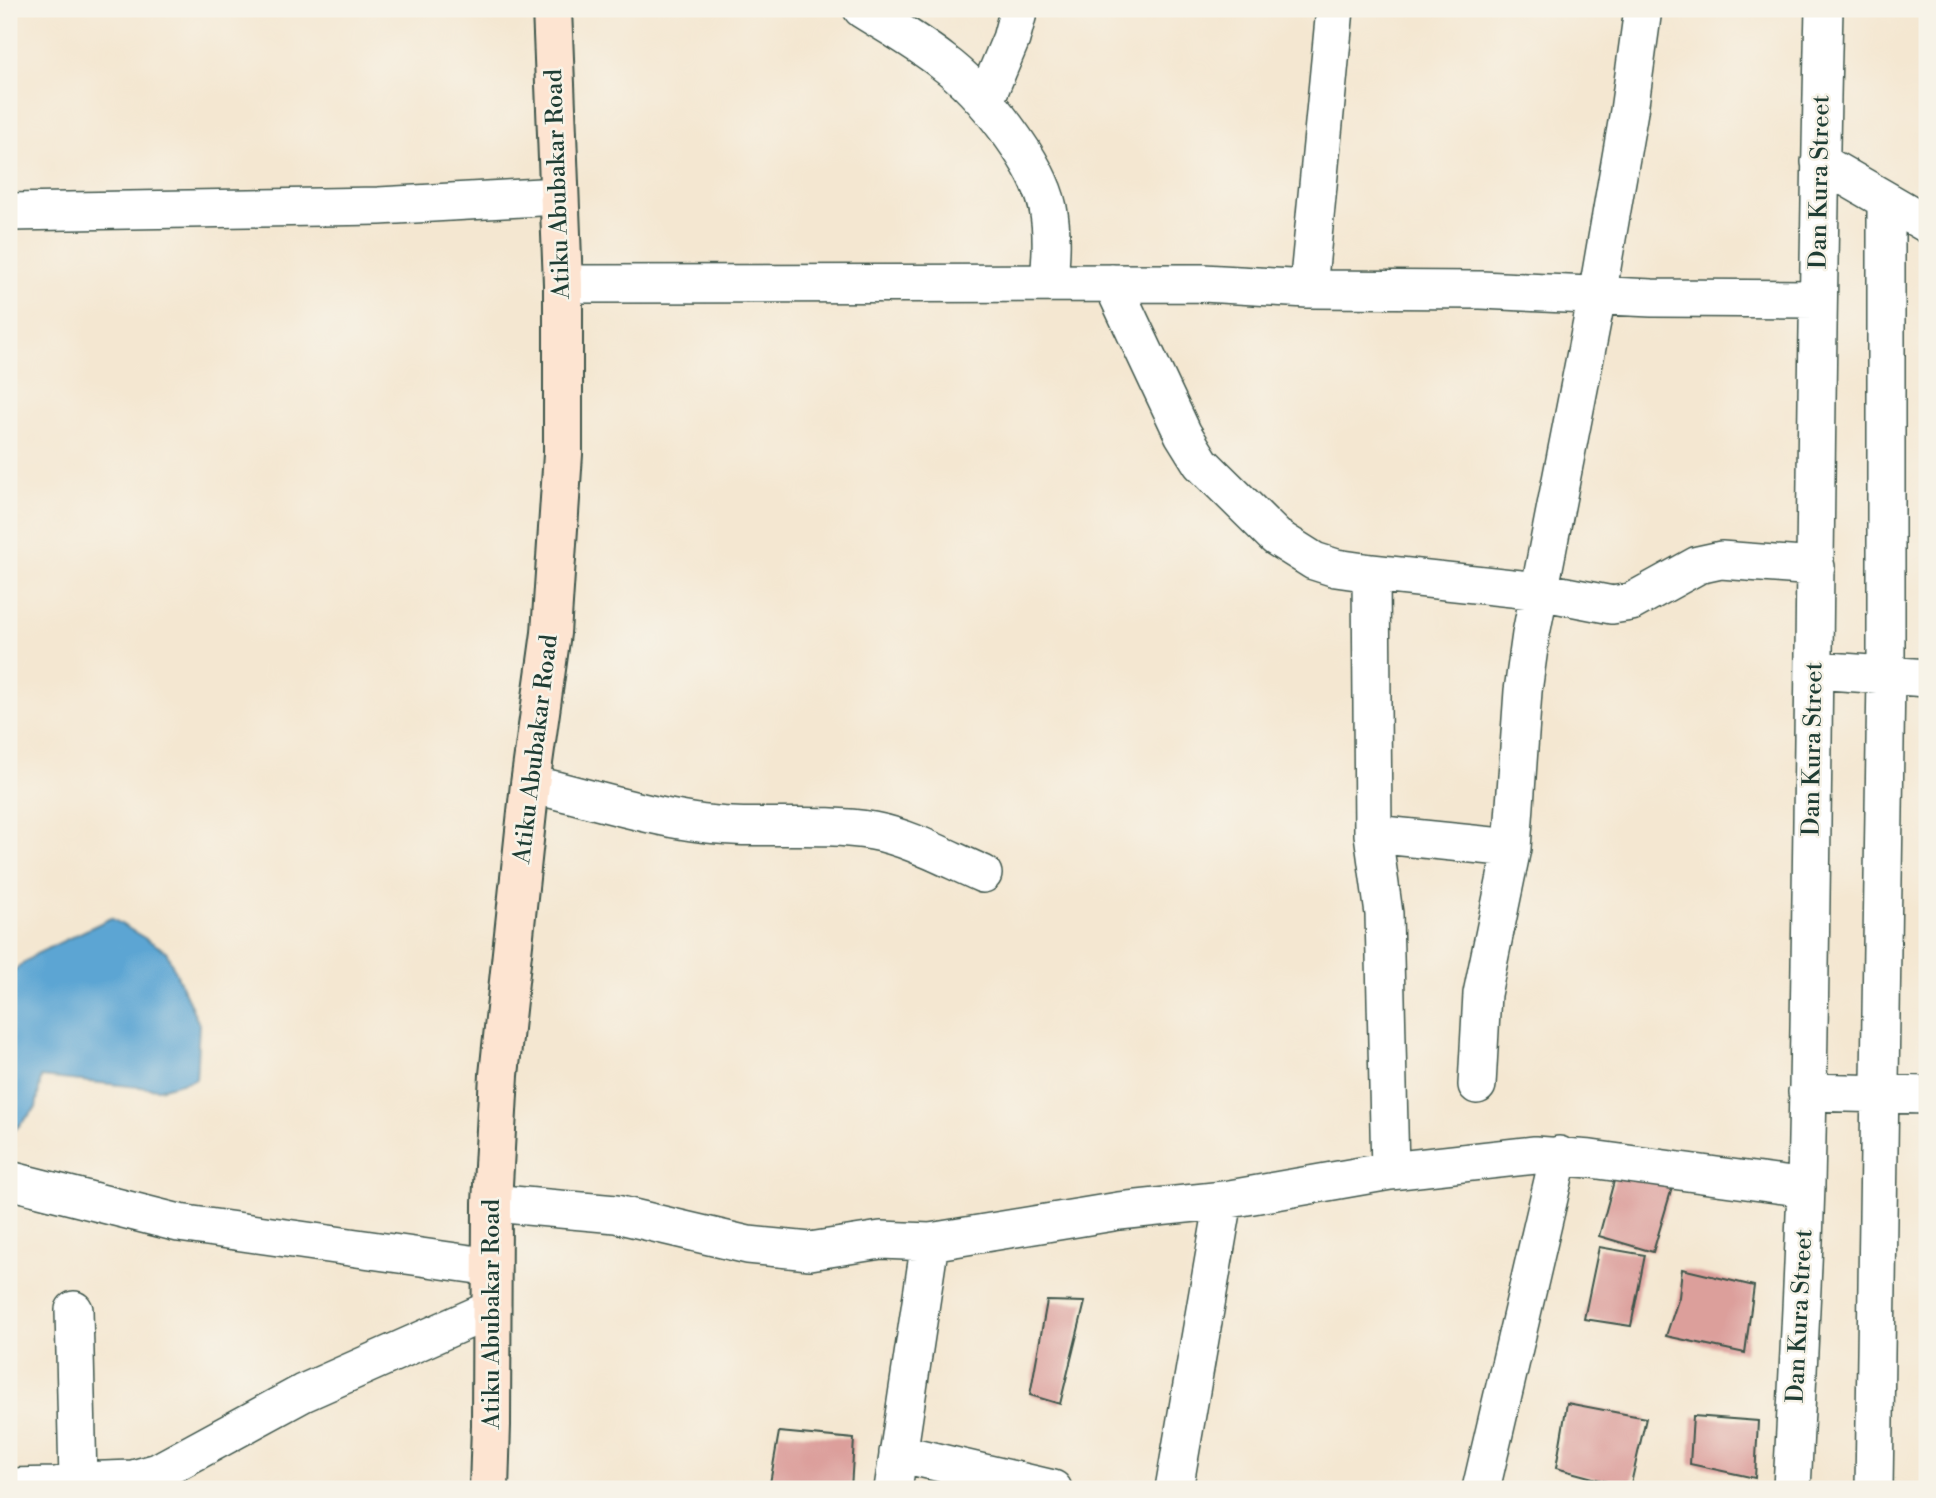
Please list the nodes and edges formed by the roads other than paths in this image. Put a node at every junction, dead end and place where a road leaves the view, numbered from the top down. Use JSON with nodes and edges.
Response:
{"nodes":[{"id":1,"x":552,"y":9,"type":"edge"},
{"id":2,"x":862,"y":9,"type":"edge"},
{"id":3,"x":1018,"y":9,"type":"edge"},
{"id":4,"x":1335,"y":9,"type":"edge"},
{"id":5,"x":1643,"y":9,"type":"edge"},
{"id":6,"x":1824,"y":9,"type":"edge"},
{"id":7,"x":985,"y":101,"type":"junction"},
{"id":8,"x":1820,"y":162,"type":"junction"},
{"id":9,"x":558,"y":196,"type":"junction"},
{"id":10,"x":1886,"y":201,"type":"junction"},
{"id":11,"x":9,"y":212,"type":"edge"},
{"id":12,"x":1927,"y":224,"type":"edge"},
{"id":13,"x":1049,"y":283,"type":"junction"},
{"id":14,"x":1112,"y":283,"type":"junction"},
{"id":15,"x":563,"y":284,"type":"junction"},
{"id":16,"x":1308,"y":289,"type":"junction"},
{"id":17,"x":1597,"y":296,"type":"junction"},
{"id":18,"x":1817,"y":299,"type":"junction"},
{"id":19,"x":1816,"y":567,"type":"junction"},
{"id":20,"x":1371,"y":573,"type":"junction"},
{"id":21,"x":1540,"y":591,"type":"junction"},
{"id":22,"x":1814,"y":670,"type":"junction"},
{"id":23,"x":1886,"y":675,"type":"junction"},
{"id":24,"x":1927,"y":678,"type":"edge"},
{"id":25,"x":530,"y":783,"type":"junction"},
{"id":26,"x":1373,"y":834,"type":"junction"},
{"id":27,"x":1512,"y":848,"type":"junction"},
{"id":28,"x":983,"y":873,"type":"dead end"},
{"id":29,"x":1477,"y":1085,"type":"dead end"},
{"id":30,"x":1807,"y":1092,"type":"junction"},
{"id":31,"x":1879,"y":1094,"type":"junction"},
{"id":32,"x":1927,"y":1096,"type":"edge"},
{"id":33,"x":1559,"y":1156,"type":"junction"},
{"id":34,"x":1391,"y":1171,"type":"junction"},
{"id":35,"x":9,"y":1180,"type":"edge"},
{"id":36,"x":1806,"y":1188,"type":"junction"},
{"id":37,"x":1224,"y":1200,"type":"junction"},
{"id":38,"x":492,"y":1203,"type":"junction"},
{"id":39,"x":929,"y":1242,"type":"junction"},
{"id":40,"x":492,"y":1266,"type":"junction"},
{"id":41,"x":492,"y":1309,"type":"junction"},
{"id":42,"x":74,"y":1310,"type":"dead end"},
{"id":43,"x":898,"y":1454,"type":"junction"},
{"id":44,"x":78,"y":1481,"type":"junction"},
{"id":45,"x":9,"y":1487,"type":"edge"},
{"id":46,"x":489,"y":1489,"type":"edge"},
{"id":47,"x":893,"y":1489,"type":"edge"},
{"id":48,"x":1053,"y":1489,"type":"edge"},
{"id":49,"x":1174,"y":1489,"type":"edge"},
{"id":50,"x":1480,"y":1489,"type":"edge"},
{"id":51,"x":1792,"y":1489,"type":"edge"},
{"id":52,"x":1874,"y":1489,"type":"edge"}],
"edges":[{"from":1,"to":9,"type":"street","name":"Atiku Abubakar Road"},
{"from":2,"to":7,"type":"street"},
{"from":3,"to":7,"type":"street"},
{"from":4,"to":16,"type":"street"},
{"from":5,"to":17,"type":"street"},
{"from":6,"to":8,"type":"street","name":"Dan Kura Street"},
{"from":7,"to":13,"type":"street"},
{"from":8,"to":10,"type":"street"},
{"from":8,"to":18,"type":"street","name":"Dan Kura Street"},
{"from":9,"to":11,"type":"street"},
{"from":9,"to":15,"type":"street","name":"Atiku Abubakar Road"},
{"from":10,"to":12,"type":"street"},
{"from":10,"to":23,"type":"street"},
{"from":13,"to":14,"type":"street"},
{"from":13,"to":15,"type":"street"},
{"from":14,"to":16,"type":"street"},
{"from":14,"to":20,"type":"street"},
{"from":15,"to":25,"type":"street","name":"Atiku Abubakar Road"},
{"from":16,"to":17,"type":"street"},
{"from":17,"to":18,"type":"street"},
{"from":17,"to":21,"type":"street"},
{"from":18,"to":19,"type":"street","name":"Dan Kura Street"},
{"from":19,"to":21,"type":"street"},
{"from":19,"to":22,"type":"street","name":"Dan Kura Street"},
{"from":20,"to":21,"type":"street"},
{"from":20,"to":26,"type":"street"},
{"from":21,"to":27,"type":"street"},
{"from":22,"to":23,"type":"street"},
{"from":22,"to":30,"type":"street","name":"Dan Kura Street"},
{"from":23,"to":24,"type":"street"},
{"from":23,"to":31,"type":"street"},
{"from":25,"to":28,"type":"street"},
{"from":25,"to":38,"type":"street","name":"Atiku Abubakar Road"},
{"from":26,"to":27,"type":"street"},
{"from":26,"to":34,"type":"street"},
{"from":27,"to":29,"type":"street"},
{"from":30,"to":31,"type":"street"},
{"from":30,"to":36,"type":"street","name":"Dan Kura Street"},
{"from":31,"to":32,"type":"street"},
{"from":31,"to":52,"type":"street"},
{"from":33,"to":34,"type":"street"},
{"from":33,"to":36,"type":"street"},
{"from":33,"to":50,"type":"street"},
{"from":34,"to":37,"type":"street"},
{"from":35,"to":40,"type":"street"},
{"from":36,"to":51,"type":"street","name":"Dan Kura Street"},
{"from":37,"to":39,"type":"street"},
{"from":37,"to":49,"type":"street"},
{"from":38,"to":39,"type":"street"},
{"from":38,"to":40,"type":"street","name":"Atiku Abubakar Road"},
{"from":39,"to":43,"type":"street"},
{"from":40,"to":41,"type":"street","name":"Atiku Abubakar Road"},
{"from":41,"to":44,"type":"street"},
{"from":41,"to":46,"type":"street","name":"Atiku Abubakar Road"},
{"from":42,"to":44,"type":"street"},
{"from":43,"to":47,"type":"street"},
{"from":43,"to":48,"type":"street"},
{"from":44,"to":45,"type":"street"}]}
